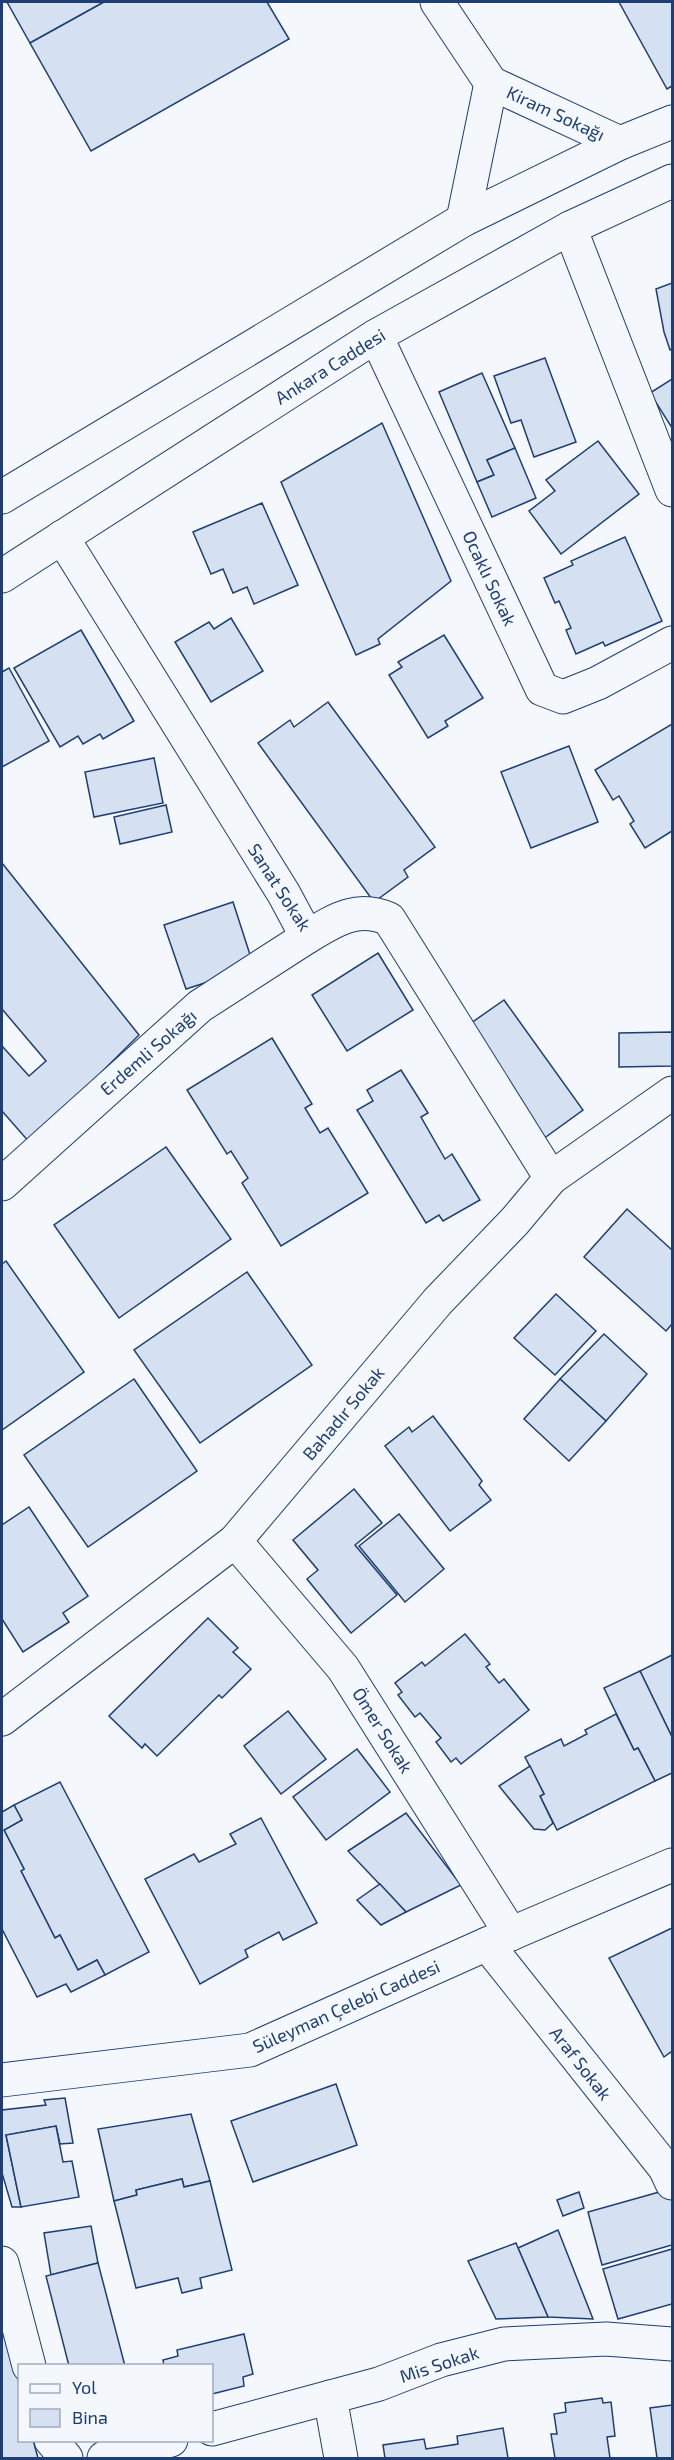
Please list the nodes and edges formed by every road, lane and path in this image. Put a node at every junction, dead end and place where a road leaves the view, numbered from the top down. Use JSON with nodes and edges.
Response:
{"nodes":[{"id":1,"x":437,"y":2,"type":"edge"},
{"id":2,"x":491,"y":83,"type":"junction"},
{"id":3,"x":672,"y":123,"type":"edge"},
{"id":4,"x":620,"y":142,"type":"junction"},
{"id":5,"x":672,"y":181,"type":"edge"},
{"id":6,"x":463,"y":220,"type":"junction"},
{"id":7,"x":570,"y":228,"type":"junction"},
{"id":8,"x":376,"y":336,"type":"junction"},
{"id":9,"x":672,"y":490,"type":"edge"},
{"id":10,"x":2,"y":497,"type":"edge"},
{"id":11,"x":62,"y":537,"type":"junction"},
{"id":12,"x":2,"y":576,"type":"edge"},
{"id":13,"x":672,"y":643,"type":"edge"},
{"id":14,"x":307,"y":937,"type":"junction"},
{"id":15,"x":669,"y":1103,"type":"edge"},
{"id":16,"x":551,"y":1178,"type":"junction"},
{"id":17,"x":2,"y":1184,"type":"edge"},
{"id":18,"x":235,"y":1541,"type":"junction"},
{"id":19,"x":2,"y":1719,"type":"edge"},
{"id":20,"x":672,"y":1865,"type":"edge"},
{"id":21,"x":499,"y":1939,"type":"junction"},
{"id":22,"x":3,"y":2076,"type":"edge"},
{"id":23,"x":672,"y":2183,"type":"edge"},
{"id":24,"x":2,"y":2263,"type":"edge"},
{"id":25,"x":672,"y":2344,"type":"edge"},
{"id":26,"x":28,"y":2364,"type":"edge"},
{"id":27,"x":330,"y":2397,"type":"junction"},
{"id":28,"x":213,"y":2429,"type":"edge"},
{"id":29,"x":53,"y":2442,"type":"edge"},
{"id":30,"x":164,"y":2442,"type":"edge"},
{"id":31,"x":66,"y":2458,"type":"edge"},
{"id":32,"x":104,"y":2458,"type":"edge"},
{"id":33,"x":341,"y":2458,"type":"edge"}],
"edges":[{"from":1,"to":2,"type":"street"},
{"from":2,"to":4,"type":"street","name":"Kiram Sokağı"},
{"from":2,"to":6,"type":"street"},
{"from":3,"to":4,"type":"street"},
{"from":4,"to":6,"type":"street"},
{"from":5,"to":7,"type":"street","name":"Ankara Caddesi"},
{"from":6,"to":10,"type":"street"},
{"from":7,"to":8,"type":"street","name":"Ankara Caddesi"},
{"from":7,"to":9,"type":"street"},
{"from":8,"to":11,"type":"street","name":"Ankara Caddesi"},
{"from":8,"to":13,"type":"street","name":"Ocaklı Sokak"},
{"from":11,"to":12,"type":"street","name":"Ankara Caddesi"},
{"from":11,"to":14,"type":"street","name":"Sanat Sokak"},
{"from":14,"to":16,"type":"street","name":"Sanat Sokak"},
{"from":14,"to":17,"type":"street","name":"Erdemli Sokağı"},
{"from":15,"to":16,"type":"street","name":"Bahadır Sokak"},
{"from":16,"to":18,"type":"street","name":"Bahadır Sokak"},
{"from":18,"to":19,"type":"street","name":"Bahadır Sokak"},
{"from":18,"to":21,"type":"street","name":"Ömer Sokak"},
{"from":20,"to":21,"type":"street","name":"Süleyman Çelebi Caddesi"},
{"from":21,"to":22,"type":"street","name":"Süleyman Çelebi Caddesi"},
{"from":21,"to":23,"type":"street","name":"Araf Sokak"},
{"from":24,"to":26,"type":"street"},
{"from":25,"to":27,"type":"street","name":"Mis Sokak"},
{"from":27,"to":28,"type":"street","name":"Mis Sokak"},
{"from":27,"to":33,"type":"street"},
{"from":29,"to":31,"type":"street"},
{"from":30,"to":32,"type":"street"}]}
